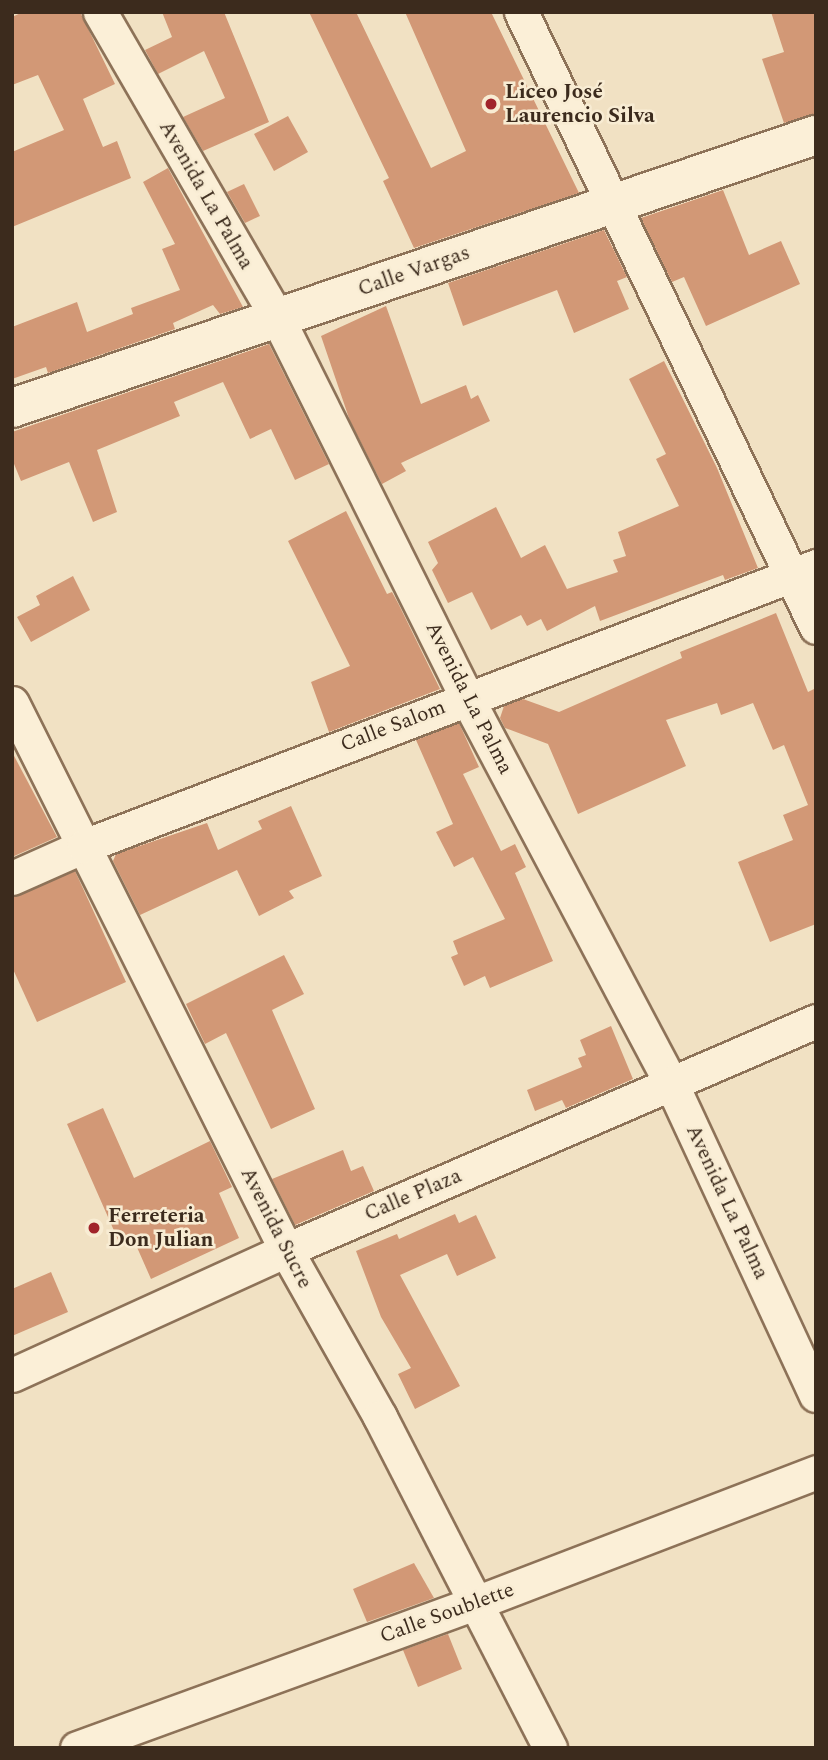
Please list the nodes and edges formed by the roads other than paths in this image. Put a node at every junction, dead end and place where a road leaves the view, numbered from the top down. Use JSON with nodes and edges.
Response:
{"nodes":[{"id":1,"x":100,"y":12,"type":"edge"},
{"id":2,"x":521,"y":12,"type":"edge"},
{"id":3,"x":816,"y":135,"type":"edge"},
{"id":4,"x":612,"y":204,"type":"junction"},
{"id":5,"x":277,"y":317,"type":"junction"},
{"id":6,"x":12,"y":408,"type":"edge"},
{"id":7,"x":804,"y":570,"type":"edge"},
{"id":8,"x":816,"y":626,"type":"edge"},
{"id":9,"x":467,"y":698,"type":"junction"},
{"id":10,"x":12,"y":703,"type":"edge"},
{"id":11,"x":85,"y":846,"type":"junction"},
{"id":12,"x":12,"y":878,"type":"edge"},
{"id":13,"x":816,"y":1021,"type":"edge"},
{"id":14,"x":671,"y":1083,"type":"junction"},
{"id":15,"x":286,"y":1250,"type":"junction"},
{"id":16,"x":12,"y":1375,"type":"edge"},
{"id":17,"x":816,"y":1395,"type":"edge"},
{"id":18,"x":816,"y":1472,"type":"edge"},
{"id":19,"x":473,"y":1604,"type":"junction"},
{"id":20,"x":77,"y":1748,"type":"edge"},
{"id":21,"x":550,"y":1748,"type":"edge"}],
"edges":[{"from":1,"to":5,"type":"street","name":"Avenida La Palma"},
{"from":2,"to":4,"type":"street"},
{"from":3,"to":4,"type":"street","name":"Calle Vargas"},
{"from":4,"to":5,"type":"street","name":"Calle Vargas"},
{"from":4,"to":7,"type":"street"},
{"from":5,"to":6,"type":"street","name":"Calle Vargas"},
{"from":5,"to":9,"type":"street","name":"Avenida La Palma"},
{"from":7,"to":8,"type":"street"},
{"from":7,"to":9,"type":"street","name":"Calle Salom"},
{"from":9,"to":11,"type":"street","name":"Calle Salom"},
{"from":9,"to":14,"type":"street","name":"Avenida La Palma"},
{"from":10,"to":11,"type":"street","name":"Avenida Sucre"},
{"from":11,"to":12,"type":"street","name":"Calle Salom"},
{"from":11,"to":15,"type":"street","name":"Avenida Sucre"},
{"from":13,"to":14,"type":"street","name":"Calle Plaza"},
{"from":14,"to":15,"type":"street","name":"Calle Plaza"},
{"from":14,"to":17,"type":"street","name":"Avenida La Palma"},
{"from":15,"to":16,"type":"street","name":"Calle Plaza"},
{"from":15,"to":19,"type":"street","name":"Avenida Sucre"},
{"from":18,"to":19,"type":"street","name":"Calle Soublette"},
{"from":19,"to":20,"type":"street","name":"Calle Soublette"},
{"from":19,"to":21,"type":"street","name":"Avenida Sucre"}]}
